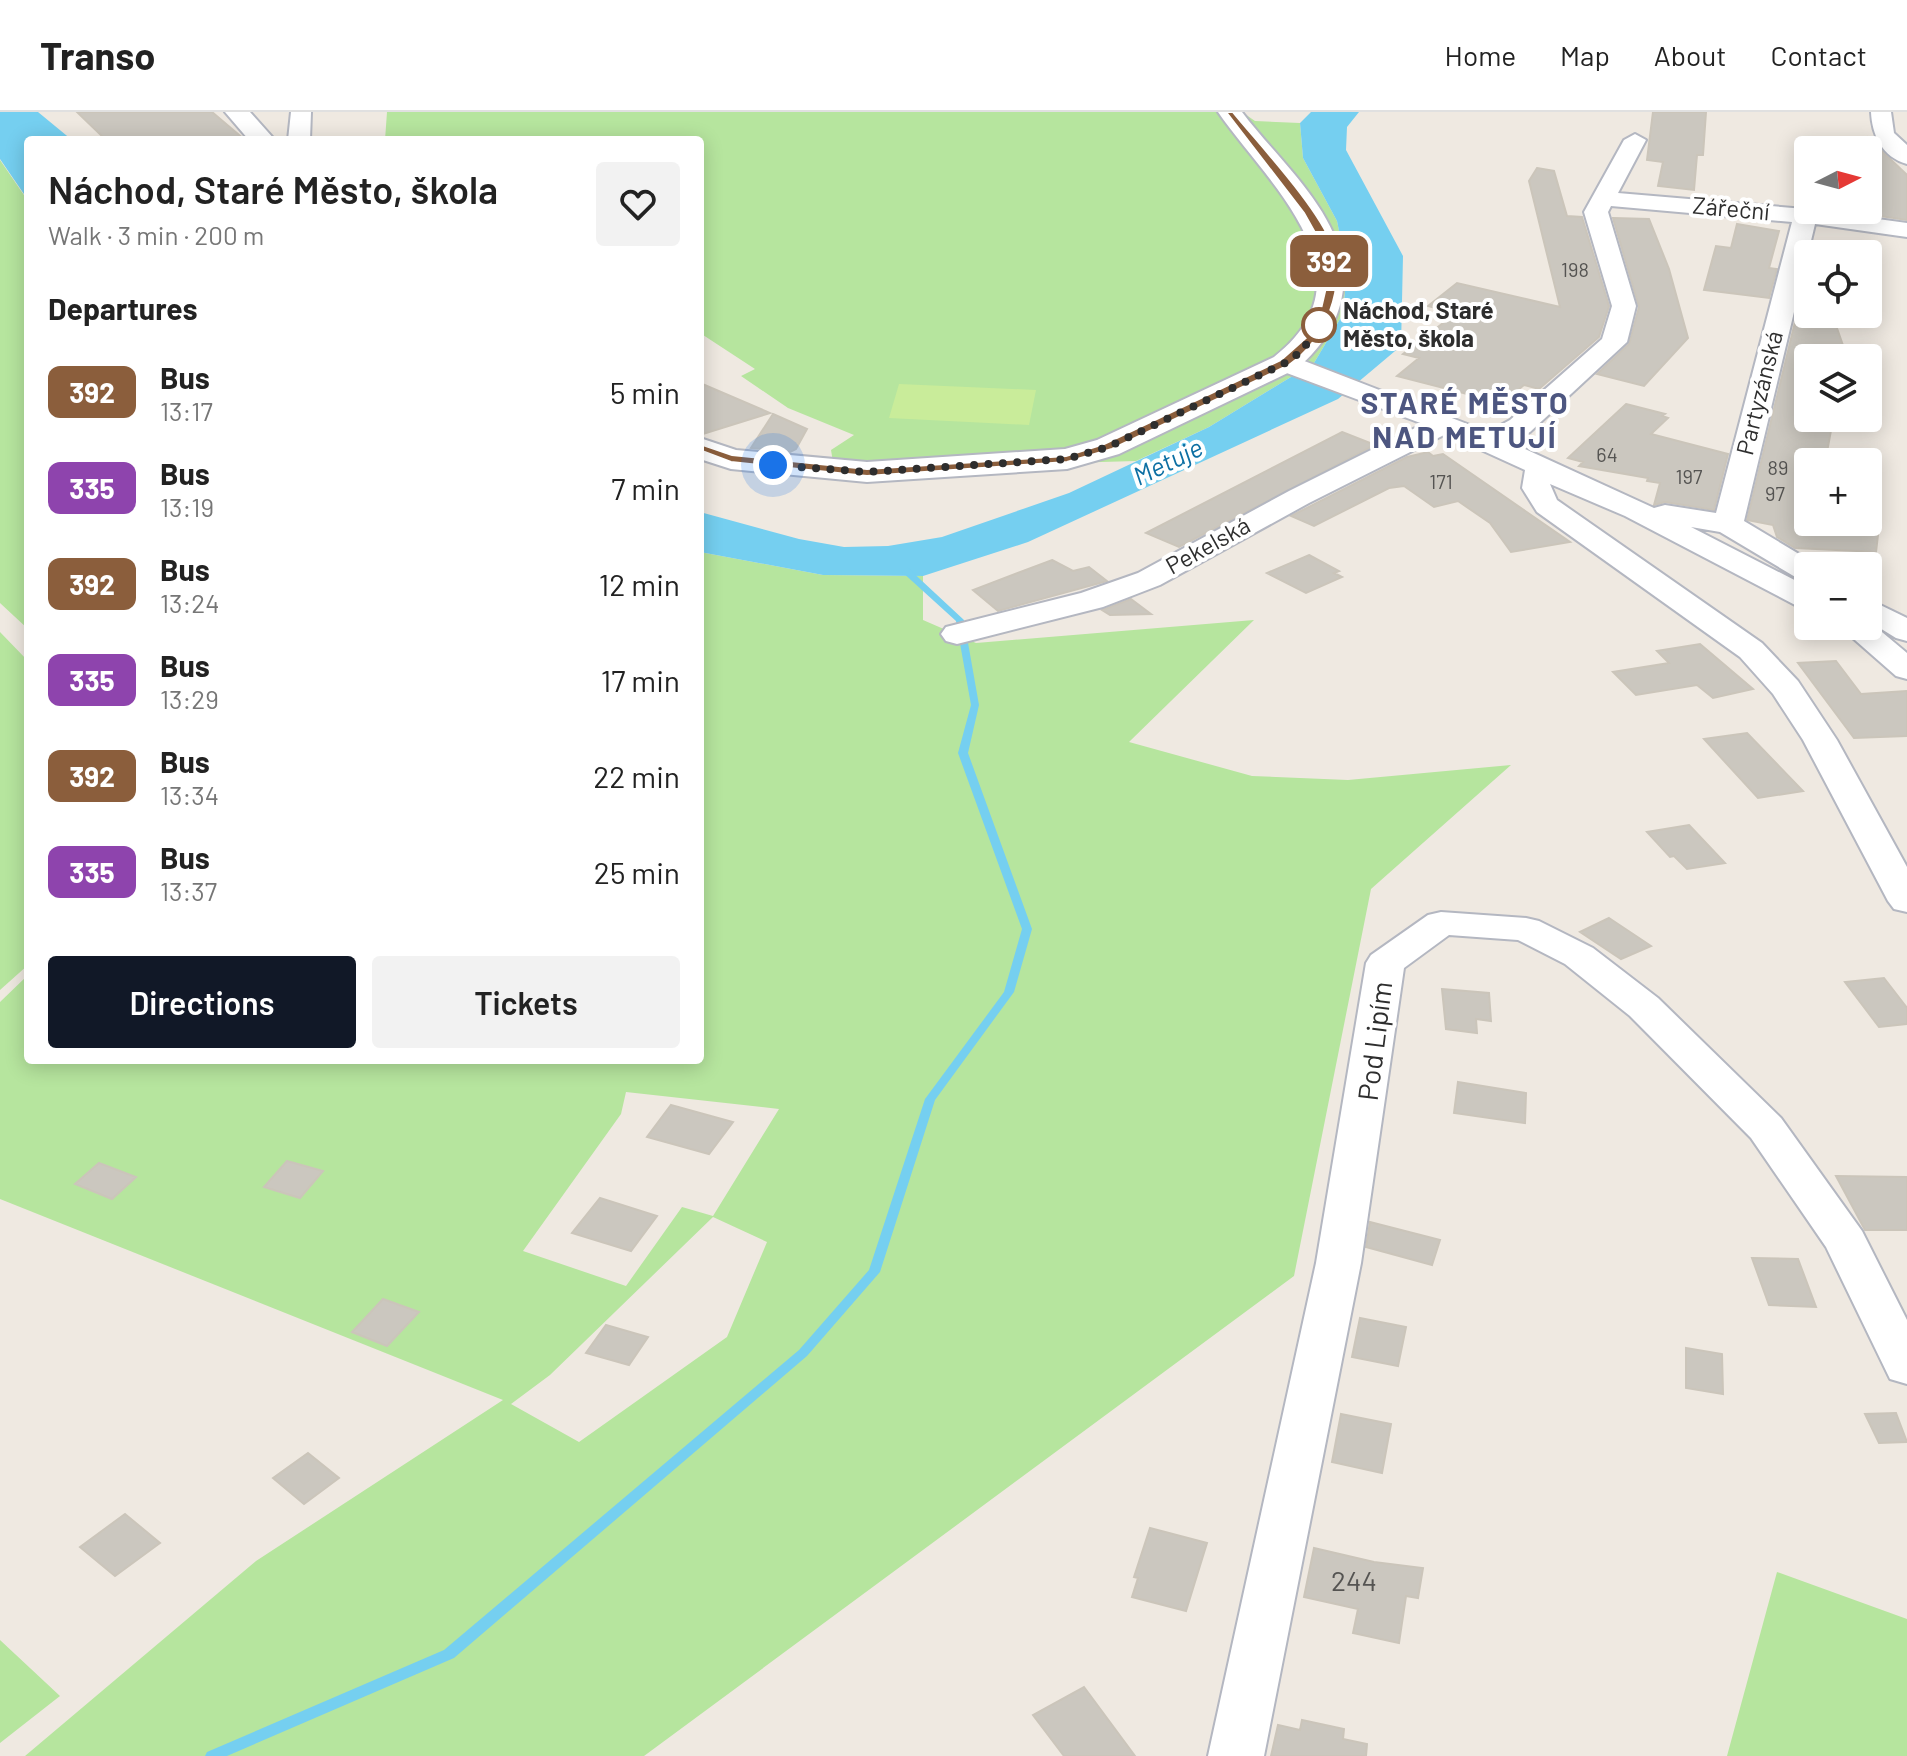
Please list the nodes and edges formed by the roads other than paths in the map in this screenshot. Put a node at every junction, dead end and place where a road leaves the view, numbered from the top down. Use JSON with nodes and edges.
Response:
{"nodes":[{"id":1,"x":237,"y":112,"type":"edge"},
{"id":2,"x":301,"y":112,"type":"edge"},
{"id":3,"x":1230,"y":112,"type":"edge"},
{"id":4,"x":1881,"y":112,"type":"edge"},
{"id":5,"x":259,"y":136,"type":"edge"},
{"id":6,"x":299,"y":136,"type":"edge"},
{"id":7,"x":1635,"y":140,"type":"dead end"},
{"id":8,"x":1907,"y":157,"type":"edge"},
{"id":9,"x":1602,"y":198,"type":"junction"},
{"id":10,"x":1794,"y":215,"type":"edge"},
{"id":11,"x":1803,"y":224,"type":"edge"},
{"id":12,"x":1863,"y":224,"type":"edge"},
{"id":13,"x":1907,"y":230,"type":"edge"},
{"id":14,"x":1292,"y":365,"type":"junction"},
{"id":15,"x":1446,"y":423,"type":"junction"},
{"id":16,"x":1489,"y":442,"type":"junction"},
{"id":17,"x":704,"y":449,"type":"edge"},
{"id":18,"x":1540,"y":468,"type":"junction"},
{"id":19,"x":1635,"y":510,"type":"junction"},
{"id":20,"x":1728,"y":524,"type":"junction"},
{"id":21,"x":1794,"y":564,"type":"edge"},
{"id":22,"x":1794,"y":592,"type":"edge"},
{"id":23,"x":1882,"y":616,"type":"edge"},
{"id":24,"x":1907,"y":631,"type":"edge"},
{"id":25,"x":957,"y":634,"type":"dead end"},
{"id":26,"x":1872,"y":640,"type":"edge"},
{"id":27,"x":1907,"y":669,"type":"edge"},
{"id":28,"x":1907,"y":901,"type":"edge"},
{"id":29,"x":1907,"y":1367,"type":"edge"},
{"id":30,"x":1236,"y":1756,"type":"edge"}],
"edges":[{"from":1,"to":5,"type":"street"},
{"from":2,"to":6,"type":"street"},
{"from":3,"to":14,"type":"street"},
{"from":4,"to":8,"type":"street"},
{"from":7,"to":9,"type":"street"},
{"from":9,"to":10,"type":"street","name":"Zářeční"},
{"from":9,"to":16,"type":"street"},
{"from":11,"to":20,"type":"street","name":"Partyzánská"},
{"from":12,"to":13,"type":"street","name":"Zářeční"},
{"from":14,"to":15,"type":"street"},
{"from":14,"to":17,"type":"street"},
{"from":15,"to":16,"type":"street"},
{"from":15,"to":25,"type":"street","name":"Pekelská"},
{"from":16,"to":18,"type":"street"},
{"from":18,"to":19,"type":"street"},
{"from":18,"to":28,"type":"street"},
{"from":19,"to":20,"type":"street"},
{"from":19,"to":22,"type":"street"},
{"from":20,"to":21,"type":"street"},
{"from":23,"to":24,"type":"street"},
{"from":26,"to":27,"type":"street"},
{"from":29,"to":30,"type":"street","name":"Pod Lipím"}]}
